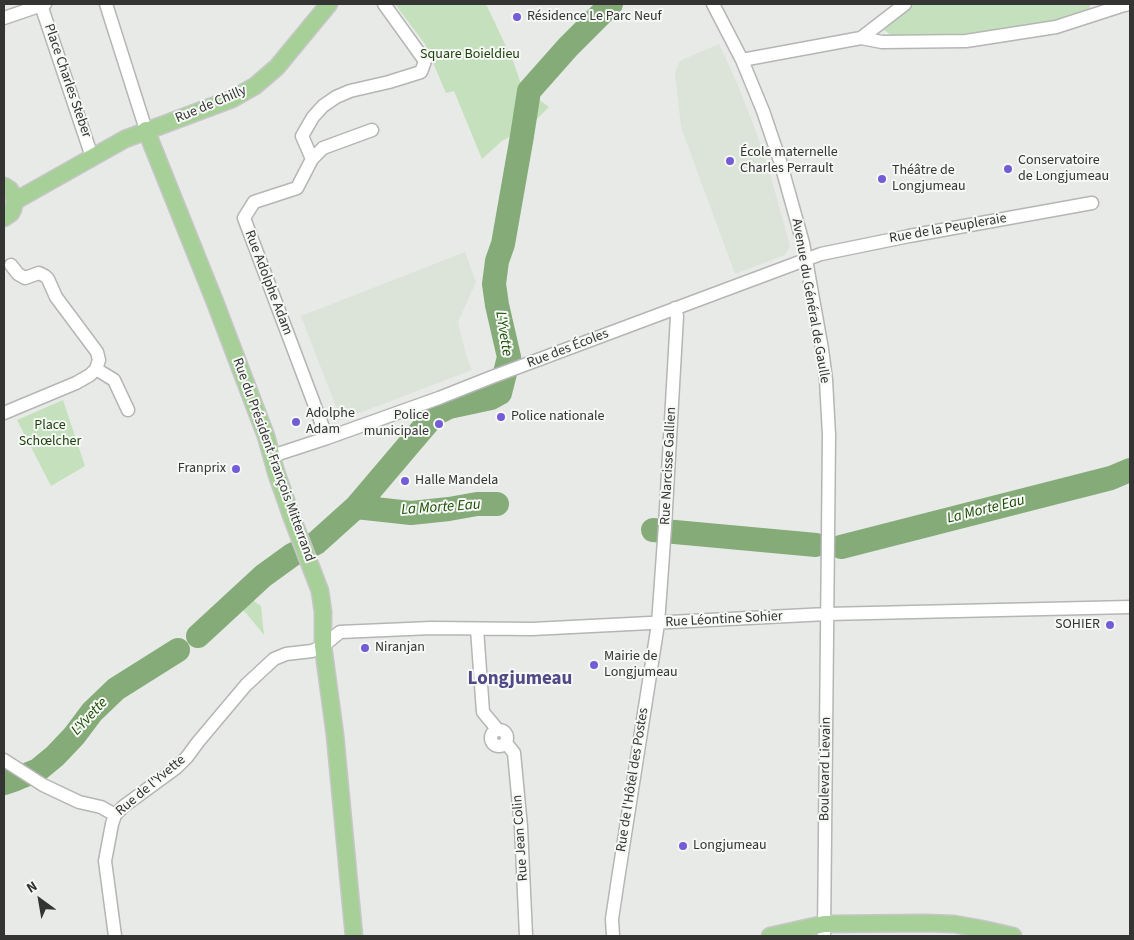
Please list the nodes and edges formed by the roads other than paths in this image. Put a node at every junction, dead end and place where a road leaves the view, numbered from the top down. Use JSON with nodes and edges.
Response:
{"nodes":[{"id":1,"x":43,"y":4,"type":"edge"},
{"id":2,"x":106,"y":4,"type":"edge"},
{"id":3,"x":329,"y":4,"type":"edge"},
{"id":4,"x":384,"y":4,"type":"edge"},
{"id":5,"x":713,"y":4,"type":"edge"},
{"id":6,"x":905,"y":4,"type":"edge"},
{"id":7,"x":1123,"y":5,"type":"edge"},
{"id":8,"x":4,"y":18,"type":"edge"},
{"id":9,"x":860,"y":38,"type":"junction"},
{"id":10,"x":742,"y":60,"type":"junction"},
{"id":11,"x":146,"y":130,"type":"junction"},
{"id":12,"x":372,"y":130,"type":"dead end"},
{"id":13,"x":92,"y":157,"type":"junction"},
{"id":14,"x":312,"y":159,"type":"junction"},
{"id":15,"x":4,"y":186,"type":"edge"},
{"id":16,"x":15,"y":201,"type":"junction"},
{"id":17,"x":1092,"y":203,"type":"dead end"},
{"id":18,"x":4,"y":218,"type":"edge"},
{"id":19,"x":806,"y":260,"type":"junction"},
{"id":20,"x":11,"y":266,"type":"dead end"},
{"id":21,"x":675,"y":308,"type":"junction"},
{"id":22,"x":96,"y":369,"type":"junction"},
{"id":23,"x":128,"y":410,"type":"dead end"},
{"id":24,"x":4,"y":413,"type":"edge"},
{"id":25,"x":327,"y":438,"type":"junction"},
{"id":26,"x":272,"y":456,"type":"junction"},
{"id":27,"x":1130,"y":607,"type":"edge"},
{"id":28,"x":827,"y":614,"type":"junction"},
{"id":29,"x":658,"y":624,"type":"junction"},
{"id":30,"x":477,"y":629,"type":"junction"},
{"id":31,"x":323,"y":646,"type":"junction"},
{"id":32,"x":4,"y":760,"type":"edge"},
{"id":33,"x":115,"y":815,"type":"junction"},
{"id":34,"x":824,"y":930,"type":"edge"},
{"id":35,"x":115,"y":936,"type":"edge"},
{"id":36,"x":354,"y":936,"type":"edge"},
{"id":37,"x":526,"y":936,"type":"edge"},
{"id":38,"x":613,"y":936,"type":"edge"},
{"id":39,"x":770,"y":936,"type":"edge"},
{"id":40,"x":1013,"y":936,"type":"edge"}],
"edges":[{"from":1,"to":8,"type":"street"},
{"from":1,"to":13,"type":"street","name":"Place Charles Steber"},
{"from":2,"to":11,"type":"street","name":"Rue du Président François Mitterrand"},
{"from":3,"to":11,"type":"main road","name":"Rue de Chilly"},
{"from":4,"to":14,"type":"street"},
{"from":5,"to":10,"type":"street","name":"Avenue du Général de Gaulle"},
{"from":6,"to":9,"type":"street"},
{"from":7,"to":9,"type":"street"},
{"from":9,"to":10,"type":"street"},
{"from":10,"to":19,"type":"street","name":"Avenue du Général de Gaulle"},
{"from":11,"to":13,"type":"main road","name":"Rue de Chilly"},
{"from":11,"to":26,"type":"main road","name":"Rue du Président François Mitterrand"},
{"from":12,"to":14,"type":"street","name":"Rue Adolphe Adam"},
{"from":13,"to":16,"type":"main road","name":"Rue de Chilly"},
{"from":14,"to":25,"type":"street","name":"Rue Adolphe Adam"},
{"from":15,"to":16,"type":"main road"},
{"from":16,"to":18,"type":"main road"},
{"from":17,"to":19,"type":"street","name":"Rue de la Peupleraie"},
{"from":19,"to":21,"type":"street","name":"Rue des Écoles"},
{"from":19,"to":28,"type":"street","name":"Avenue du Général de Gaulle"},
{"from":20,"to":22,"type":"street"},
{"from":21,"to":25,"type":"street","name":"Rue des Écoles"},
{"from":21,"to":29,"type":"street","name":"Rue Narcisse Gallien"},
{"from":22,"to":23,"type":"street"},
{"from":22,"to":24,"type":"street"},
{"from":25,"to":26,"type":"street","name":"Rue des Écoles"},
{"from":26,"to":31,"type":"main road","name":"Rue du Président François Mitterrand"},
{"from":27,"to":28,"type":"street","name":"Rue Léontine Sohier"},
{"from":28,"to":29,"type":"street","name":"Rue Léontine Sohier"},
{"from":28,"to":34,"type":"street","name":"Boulevard Lievain"},
{"from":29,"to":30,"type":"street","name":"Rue Léontine Sohier"},
{"from":29,"to":38,"type":"street","name":"Rue de l'Hôtel des Postes"},
{"from":30,"to":31,"type":"street","name":"Rue Léontine Sohier"},
{"from":30,"to":37,"type":"street","name":"Rue Jean Colin"},
{"from":31,"to":33,"type":"street","name":"Rue de l'Yvette"},
{"from":31,"to":36,"type":"main road","name":"Rue du Président François Mitterrand"},
{"from":32,"to":33,"type":"street"},
{"from":33,"to":35,"type":"street","name":"Rue de l'Yvette"},
{"from":34,"to":39,"type":"main road"},
{"from":34,"to":40,"type":"main road"}]}
